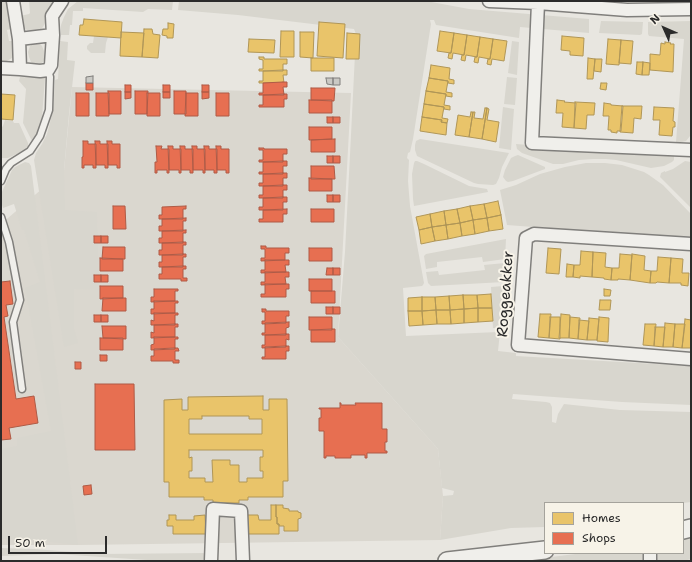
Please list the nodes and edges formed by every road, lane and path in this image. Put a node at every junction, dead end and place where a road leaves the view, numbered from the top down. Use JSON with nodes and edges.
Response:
{"nodes":[{"id":1,"x":13,"y":1,"type":"edge"},
{"id":2,"x":62,"y":1,"type":"edge"},
{"id":3,"x":489,"y":1,"type":"edge"},
{"id":4,"x":538,"y":3,"type":"junction"},
{"id":5,"x":691,"y":9,"type":"edge"},
{"id":6,"x":53,"y":35,"type":"junction"},
{"id":7,"x":19,"y":39,"type":"junction"},
{"id":8,"x":1,"y":68,"type":"edge"},
{"id":9,"x":20,"y":69,"type":"junction"},
{"id":10,"x":48,"y":70,"type":"junction"},
{"id":11,"x":691,"y":150,"type":"edge"},
{"id":12,"x":1,"y":181,"type":"edge"},
{"id":13,"x":1,"y":217,"type":"edge"},
{"id":14,"x":691,"y":244,"type":"edge"},
{"id":15,"x":691,"y":360,"type":"edge"},
{"id":16,"x":22,"y":389,"type":"dead end"},
{"id":17,"x":544,"y":550,"type":"edge"},
{"id":18,"x":211,"y":561,"type":"edge"},
{"id":19,"x":243,"y":561,"type":"edge"},
{"id":20,"x":450,"y":561,"type":"edge"}],
"edges":[{"from":1,"to":7,"type":"street"},
{"from":2,"to":6,"type":"street"},
{"from":3,"to":4,"type":"street"},
{"from":4,"to":5,"type":"street"},
{"from":4,"to":11,"type":"street"},
{"from":6,"to":7,"type":"street"},
{"from":6,"to":10,"type":"street"},
{"from":7,"to":9,"type":"street"},
{"from":8,"to":9,"type":"street"},
{"from":9,"to":10,"type":"street"},
{"from":10,"to":12,"type":"lane"},
{"from":13,"to":16,"type":"lane"},
{"from":14,"to":15,"type":"street","name":"Roggeakker"},
{"from":17,"to":20,"type":"main road"},
{"from":18,"to":19,"type":"street"}]}
